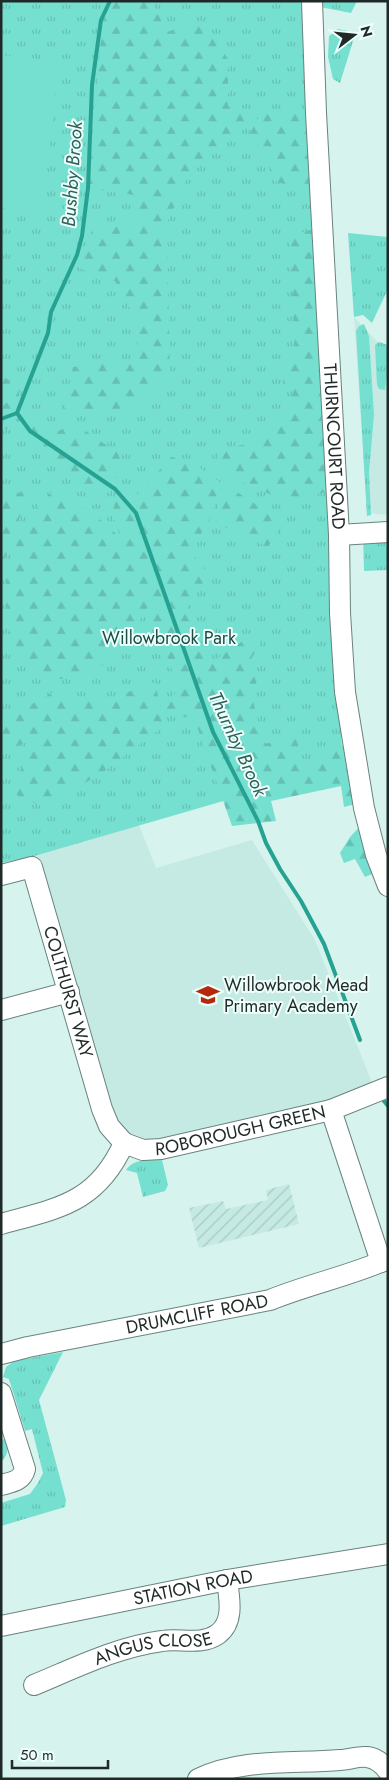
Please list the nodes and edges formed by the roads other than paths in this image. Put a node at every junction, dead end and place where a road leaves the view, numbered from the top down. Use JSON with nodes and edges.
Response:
{"nodes":[{"id":1,"x":312,"y":1,"type":"edge"},
{"id":2,"x":388,"y":532,"type":"edge"},
{"id":3,"x":339,"y":535,"type":"junction"},
{"id":4,"x":1,"y":875,"type":"edge"},
{"id":5,"x":388,"y":886,"type":"edge"},
{"id":6,"x":69,"y":992,"type":"junction"},
{"id":7,"x":1,"y":1010,"type":"edge"},
{"id":8,"x":388,"y":1087,"type":"edge"},
{"id":9,"x":331,"y":1110,"type":"junction"},
{"id":10,"x":124,"y":1143,"type":"junction"},
{"id":11,"x":1,"y":1224,"type":"edge"},
{"id":12,"x":384,"y":1260,"type":"edge"},
{"id":13,"x":1,"y":1354,"type":"edge"},
{"id":14,"x":1,"y":1393,"type":"edge"},
{"id":15,"x":7,"y":1431,"type":"edge"},
{"id":16,"x":1,"y":1485,"type":"edge"},
{"id":17,"x":388,"y":1554,"type":"edge"},
{"id":18,"x":227,"y":1580,"type":"junction"},
{"id":19,"x":1,"y":1626,"type":"edge"},
{"id":20,"x":34,"y":1685,"type":"dead end"},
{"id":21,"x":388,"y":1771,"type":"edge"},
{"id":22,"x":198,"y":1779,"type":"edge"}],
"edges":[{"from":1,"to":3,"type":"street","name":"THURNCOURT ROAD"},
{"from":2,"to":3,"type":"street"},
{"from":3,"to":5,"type":"street","name":"THURNCOURT ROAD"},
{"from":4,"to":6,"type":"street","name":"COLTHURST WAY"},
{"from":6,"to":7,"type":"street"},
{"from":6,"to":10,"type":"street","name":"COLTHURST WAY"},
{"from":8,"to":9,"type":"street","name":"ROBOROUGH GREEN"},
{"from":9,"to":10,"type":"street","name":"ROBOROUGH GREEN"},
{"from":9,"to":12,"type":"street"},
{"from":10,"to":11,"type":"street"},
{"from":12,"to":13,"type":"street","name":"DRUMCLIFF ROAD"},
{"from":14,"to":15,"type":"street"},
{"from":15,"to":16,"type":"street"},
{"from":17,"to":18,"type":"street","name":"STATION ROAD"},
{"from":18,"to":19,"type":"street","name":"STATION ROAD"},
{"from":18,"to":20,"type":"street","name":"ANGUS CLOSE"},
{"from":21,"to":22,"type":"street"}]}
